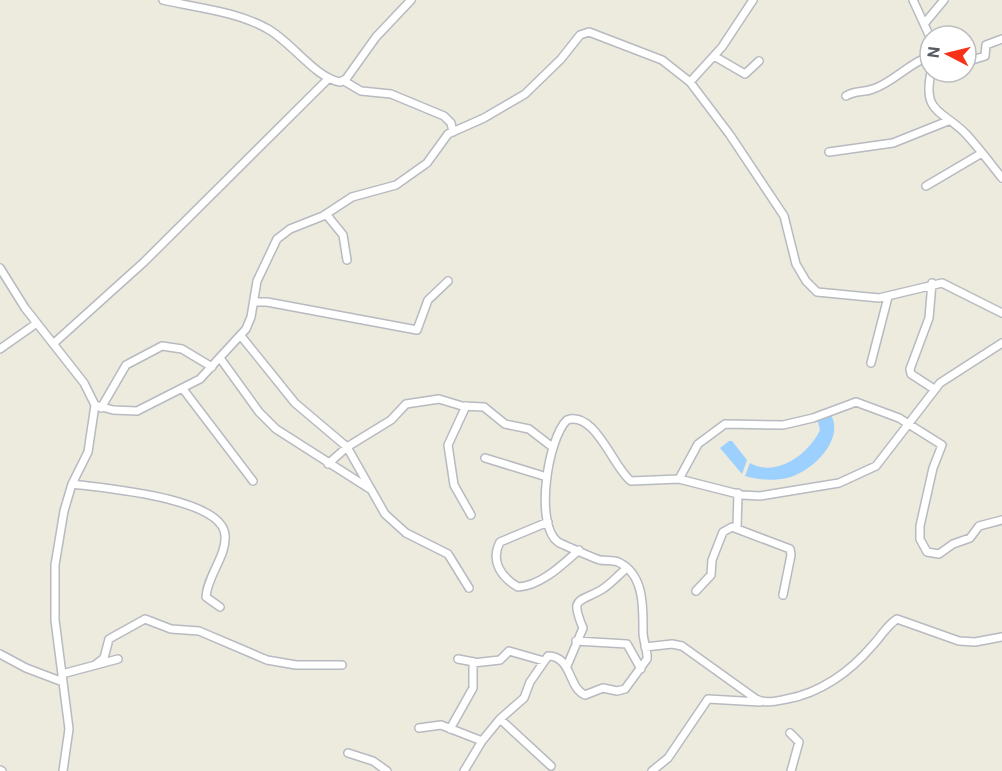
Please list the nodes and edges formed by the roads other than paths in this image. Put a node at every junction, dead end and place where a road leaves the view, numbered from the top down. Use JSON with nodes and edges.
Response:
{"nodes":[{"id":1,"x":163,"y":0,"type":"edge"},
{"id":2,"x":411,"y":0,"type":"edge"},
{"id":3,"x":753,"y":0,"type":"edge"},
{"id":4,"x":913,"y":0,"type":"edge"},
{"id":5,"x":945,"y":0,"type":"edge"},
{"id":6,"x":924,"y":24,"type":"joint"},
{"id":7,"x":1002,"y":39,"type":"edge"},
{"id":8,"x":714,"y":56,"type":"junction"},
{"id":9,"x":978,"y":58,"type":"edge"},
{"id":10,"x":759,"y":61,"type":"dead end"},
{"id":11,"x":918,"y":61,"type":"edge"},
{"id":12,"x":329,"y":78,"type":"junction"},
{"id":13,"x":344,"y":81,"type":"junction"},
{"id":14,"x":690,"y":82,"type":"junction"},
{"id":15,"x":928,"y":84,"type":"edge"},
{"id":16,"x":846,"y":96,"type":"dead end"},
{"id":17,"x":948,"y":121,"type":"junction"},
{"id":18,"x":453,"y":132,"type":"junction"},
{"id":19,"x":829,"y":152,"type":"dead end"},
{"id":20,"x":982,"y":153,"type":"junction"},
{"id":21,"x":1002,"y":178,"type":"edge"},
{"id":22,"x":926,"y":186,"type":"dead end"},
{"id":23,"x":326,"y":214,"type":"junction"},
{"id":24,"x":347,"y":260,"type":"dead end"},
{"id":25,"x":0,"y":268,"type":"edge"},
{"id":26,"x":448,"y":280,"type":"dead end"},
{"id":27,"x":932,"y":284,"type":"junction"},
{"id":28,"x":888,"y":297,"type":"junction"},
{"id":29,"x":255,"y":302,"type":"junction"},
{"id":30,"x":1002,"y":313,"type":"edge"},
{"id":31,"x":37,"y":323,"type":"junction"},
{"id":32,"x":242,"y":336,"type":"junction"},
{"id":33,"x":1002,"y":343,"type":"edge"},
{"id":34,"x":53,"y":344,"type":"junction"},
{"id":35,"x":0,"y":349,"type":"edge"},
{"id":36,"x":220,"y":358,"type":"junction"},
{"id":37,"x":871,"y":363,"type":"dead end"},
{"id":38,"x":212,"y":367,"type":"junction"},
{"id":39,"x":183,"y":389,"type":"junction"},
{"id":40,"x":934,"y":389,"type":"junction"},
{"id":41,"x":466,"y":406,"type":"junction"},
{"id":42,"x":98,"y":407,"type":"junction"},
{"id":43,"x":909,"y":424,"type":"junction"},
{"id":44,"x":347,"y":447,"type":"junction"},
{"id":45,"x":551,"y":447,"type":"junction"},
{"id":46,"x":485,"y":458,"type":"dead end"},
{"id":47,"x":328,"y":464,"type":"junction"},
{"id":48,"x":547,"y":477,"type":"junction"},
{"id":49,"x":679,"y":479,"type":"junction"},
{"id":50,"x":253,"y":481,"type":"dead end"},
{"id":51,"x":72,"y":484,"type":"junction"},
{"id":52,"x":370,"y":489,"type":"junction"},
{"id":53,"x":738,"y":493,"type":"junction"},
{"id":54,"x":471,"y":515,"type":"dead end"},
{"id":55,"x":1002,"y":520,"type":"edge"},
{"id":56,"x":548,"y":522,"type":"junction"},
{"id":57,"x":737,"y":528,"type":"junction"},
{"id":58,"x":579,"y":550,"type":"junction"},
{"id":59,"x":627,"y":568,"type":"junction"},
{"id":60,"x":469,"y":588,"type":"dead end"},
{"id":61,"x":696,"y":591,"type":"dead end"},
{"id":62,"x":783,"y":595,"type":"dead end"},
{"id":63,"x":220,"y":607,"type":"dead end"},
{"id":64,"x":1002,"y":637,"type":"edge"},
{"id":65,"x":576,"y":641,"type":"junction"},
{"id":66,"x":645,"y":647,"type":"junction"},
{"id":67,"x":0,"y":654,"type":"edge"},
{"id":68,"x":118,"y":659,"type":"dead end"},
{"id":69,"x":458,"y":659,"type":"dead end"},
{"id":70,"x":544,"y":661,"type":"junction"},
{"id":71,"x":474,"y":662,"type":"junction"},
{"id":72,"x":95,"y":665,"type":"junction"},
{"id":73,"x":342,"y":665,"type":"dead end"},
{"id":74,"x":567,"y":666,"type":"junction"},
{"id":75,"x":641,"y":669,"type":"junction"},
{"id":76,"x":63,"y":678,"type":"junction"},
{"id":77,"x":761,"y":702,"type":"junction"},
{"id":78,"x":500,"y":719,"type":"junction"},
{"id":79,"x":419,"y":728,"type":"dead end"},
{"id":80,"x":450,"y":729,"type":"junction"},
{"id":81,"x":790,"y":732,"type":"dead end"},
{"id":82,"x":482,"y":741,"type":"junction"},
{"id":83,"x":348,"y":753,"type":"dead end"},
{"id":84,"x":551,"y":766,"type":"dead end"},
{"id":85,"x":467,"y":770,"type":"edge"},
{"id":86,"x":63,"y":771,"type":"edge"},
{"id":87,"x":387,"y":771,"type":"edge"},
{"id":88,"x":652,"y":771,"type":"edge"},
{"id":89,"x":791,"y":771,"type":"edge"}],
"edges":[{"from":1,"to":12,"type":"street"},
{"from":2,"to":13,"type":"street"},
{"from":3,"to":8,"type":"street"},
{"from":4,"to":6,"type":"street"},
{"from":5,"to":6,"type":"street"},
{"from":7,"to":9,"type":"street"},
{"from":8,"to":10,"type":"street"},
{"from":8,"to":14,"type":"street"},
{"from":11,"to":16,"type":"street"},
{"from":12,"to":13,"type":"street"},
{"from":12,"to":34,"type":"street"},
{"from":13,"to":18,"type":"street"},
{"from":14,"to":18,"type":"street"},
{"from":14,"to":28,"type":"street"},
{"from":15,"to":17,"type":"street"},
{"from":17,"to":19,"type":"street"},
{"from":17,"to":20,"type":"street"},
{"from":18,"to":23,"type":"street"},
{"from":20,"to":21,"type":"street"},
{"from":20,"to":22,"type":"street"},
{"from":23,"to":24,"type":"street"},
{"from":23,"to":29,"type":"street"},
{"from":25,"to":31,"type":"street"},
{"from":26,"to":29,"type":"street"},
{"from":27,"to":28,"type":"street"},
{"from":27,"to":30,"type":"street"},
{"from":27,"to":40,"type":"street"},
{"from":28,"to":37,"type":"street"},
{"from":29,"to":32,"type":"street"},
{"from":31,"to":34,"type":"street"},
{"from":31,"to":35,"type":"street"},
{"from":32,"to":36,"type":"street"},
{"from":32,"to":44,"type":"street"},
{"from":33,"to":40,"type":"street"},
{"from":34,"to":42,"type":"street"},
{"from":36,"to":38,"type":"street"},
{"from":36,"to":47,"type":"street"},
{"from":38,"to":39,"type":"street"},
{"from":38,"to":42,"type":"street"},
{"from":39,"to":42,"type":"street"},
{"from":39,"to":50,"type":"street"},
{"from":40,"to":43,"type":"street"},
{"from":41,"to":44,"type":"street"},
{"from":41,"to":45,"type":"street"},
{"from":41,"to":54,"type":"street"},
{"from":42,"to":51,"type":"street"},
{"from":43,"to":49,"type":"street"},
{"from":43,"to":53,"type":"street"},
{"from":43,"to":55,"type":"street"},
{"from":44,"to":47,"type":"street"},
{"from":44,"to":52,"type":"street"},
{"from":45,"to":48,"type":"street"},
{"from":45,"to":49,"type":"street"},
{"from":46,"to":48,"type":"street"},
{"from":47,"to":52,"type":"street"},
{"from":48,"to":56,"type":"street"},
{"from":49,"to":53,"type":"street"},
{"from":51,"to":63,"type":"street"},
{"from":51,"to":76,"type":"street"},
{"from":52,"to":60,"type":"street"},
{"from":53,"to":57,"type":"street"},
{"from":56,"to":58,"type":"street"},
{"from":56,"to":58,"type":"street"},
{"from":57,"to":61,"type":"street"},
{"from":57,"to":62,"type":"street"},
{"from":58,"to":59,"type":"street"},
{"from":59,"to":65,"type":"street"},
{"from":59,"to":66,"type":"street"},
{"from":64,"to":77,"type":"street"},
{"from":65,"to":74,"type":"street"},
{"from":65,"to":75,"type":"street"},
{"from":66,"to":75,"type":"street"},
{"from":66,"to":77,"type":"street"},
{"from":67,"to":76,"type":"street"},
{"from":68,"to":72,"type":"street"},
{"from":69,"to":71,"type":"street"},
{"from":70,"to":71,"type":"street"},
{"from":70,"to":74,"type":"street"},
{"from":70,"to":78,"type":"street"},
{"from":71,"to":80,"type":"street"},
{"from":72,"to":73,"type":"street"},
{"from":72,"to":76,"type":"street"},
{"from":74,"to":75,"type":"street"},
{"from":76,"to":86,"type":"street"},
{"from":77,"to":88,"type":"street"},
{"from":78,"to":82,"type":"street"},
{"from":78,"to":84,"type":"street"},
{"from":79,"to":80,"type":"street"},
{"from":80,"to":82,"type":"street"},
{"from":81,"to":89,"type":"street"},
{"from":82,"to":85,"type":"street"},
{"from":83,"to":87,"type":"street"}]}
